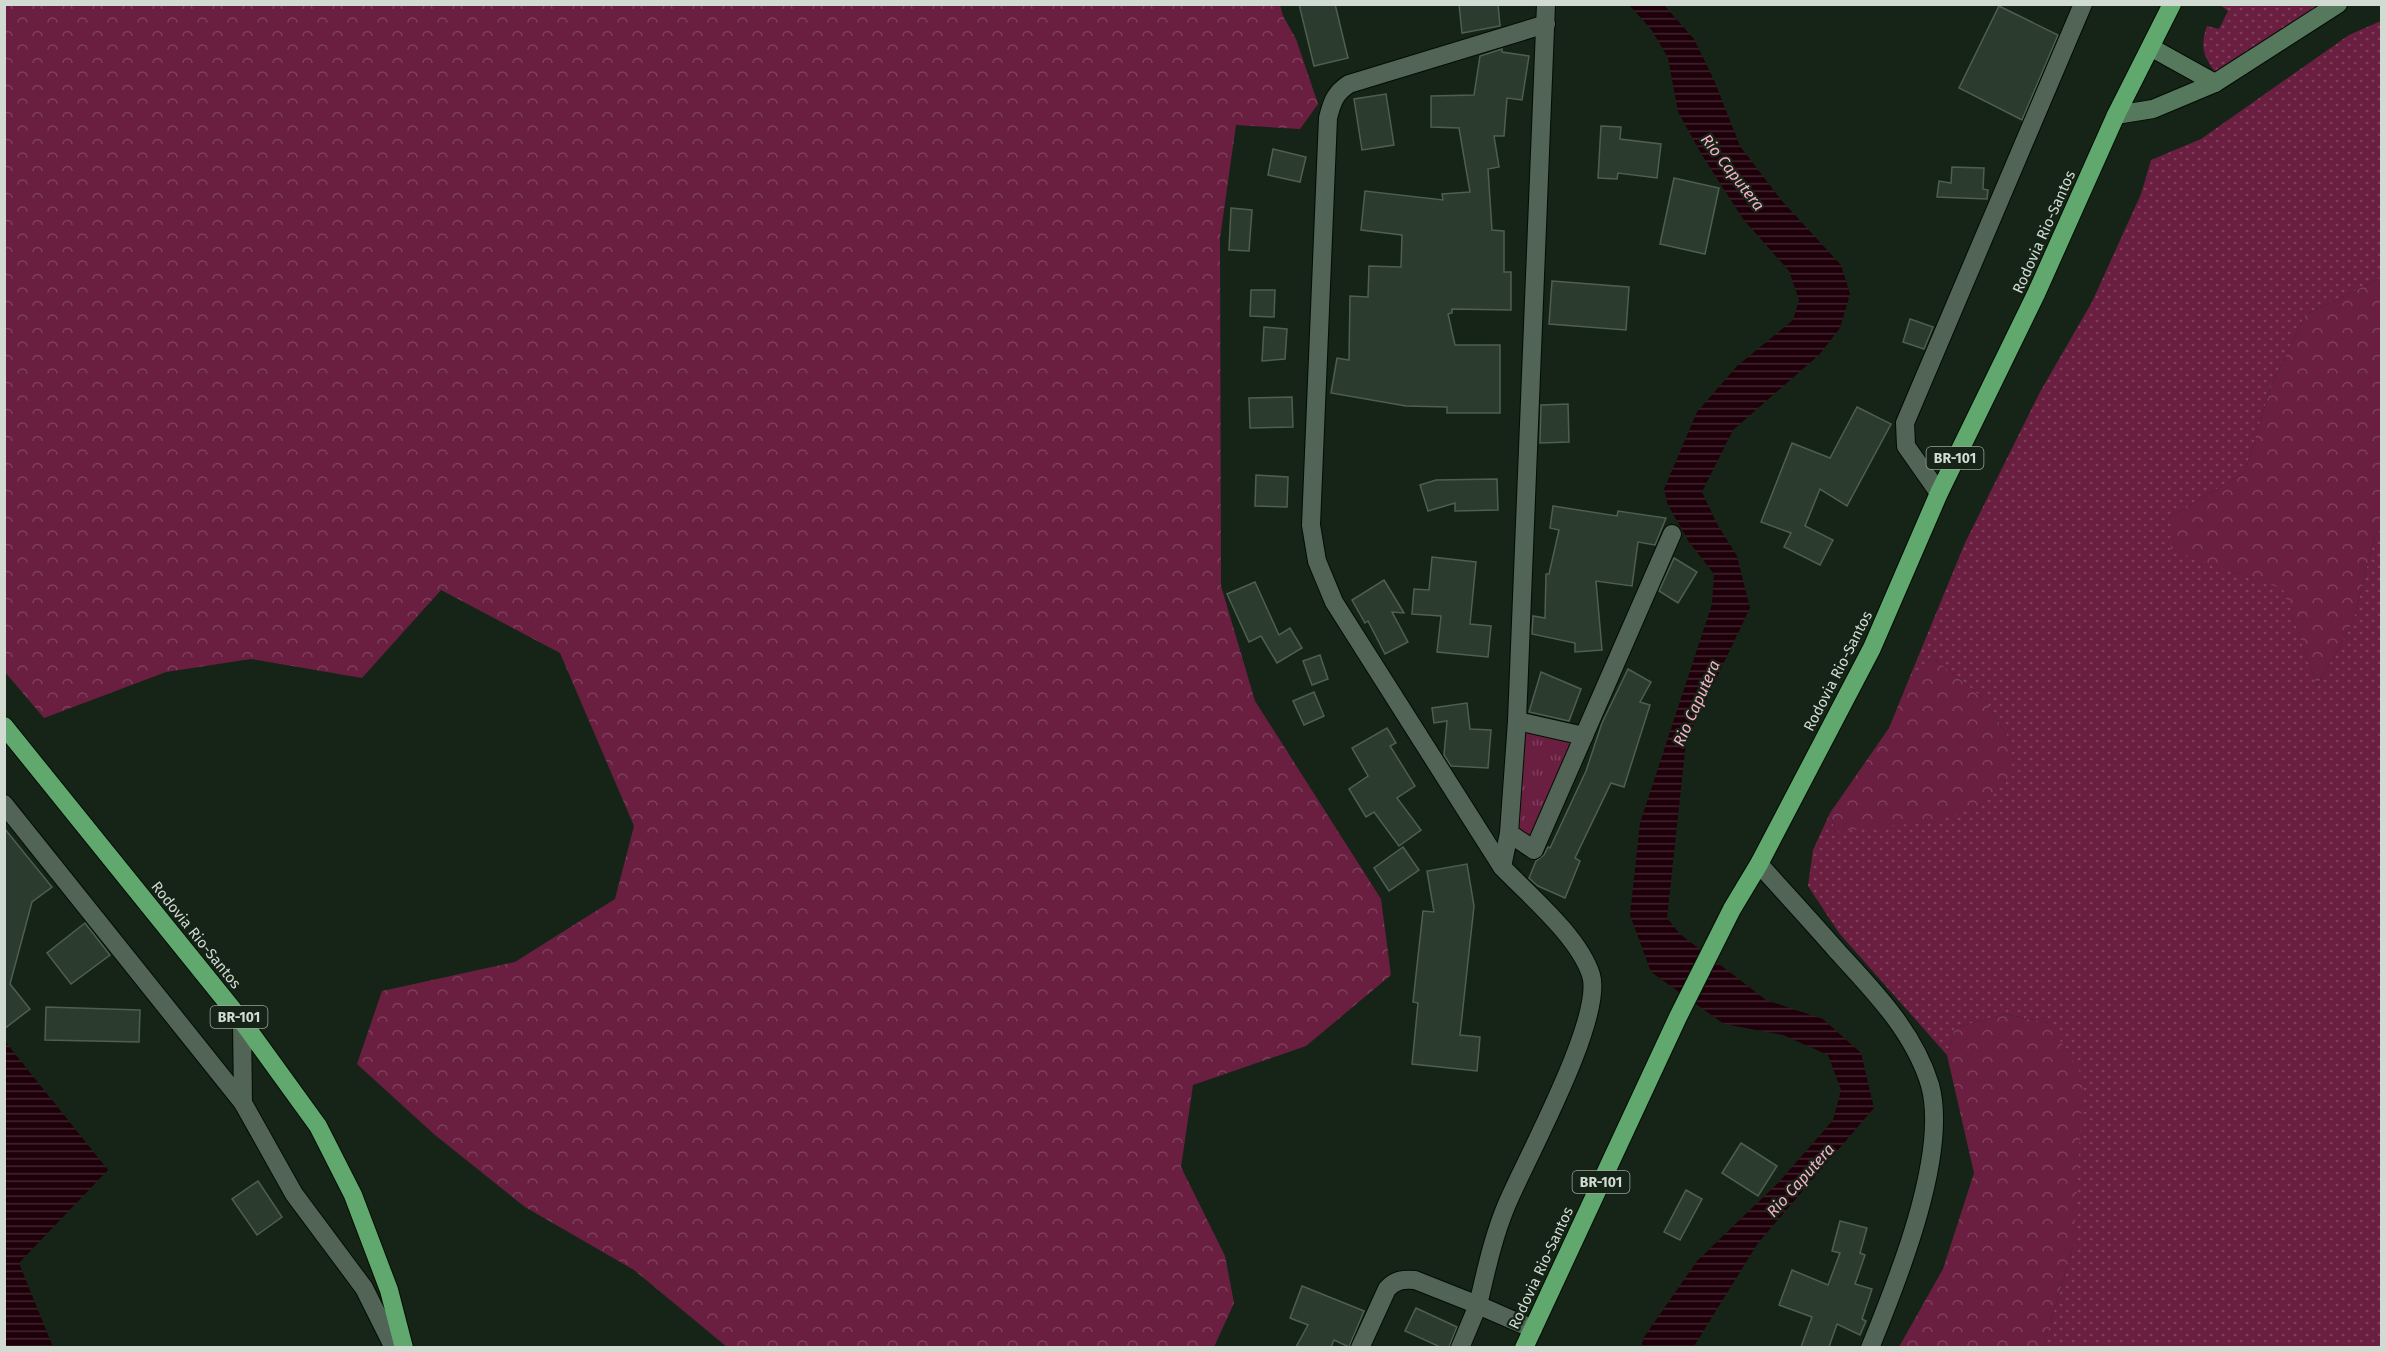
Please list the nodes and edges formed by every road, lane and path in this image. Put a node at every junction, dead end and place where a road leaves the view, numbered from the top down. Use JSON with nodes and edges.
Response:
{"nodes":[{"id":1,"x":1546,"y":4,"type":"edge"},
{"id":2,"x":2083,"y":4,"type":"edge"},
{"id":3,"x":2172,"y":4,"type":"edge"},
{"id":4,"x":2338,"y":4,"type":"edge"},
{"id":5,"x":1546,"y":24,"type":"junction"},
{"id":6,"x":2152,"y":48,"type":"junction"},
{"id":7,"x":2215,"y":83,"type":"junction"},
{"id":8,"x":2116,"y":115,"type":"junction"},
{"id":9,"x":1939,"y":493,"type":"junction"},
{"id":10,"x":1672,"y":534,"type":"dead end"},
{"id":11,"x":1517,"y":721,"type":"junction"},
{"id":12,"x":4,"y":726,"type":"edge"},
{"id":13,"x":1584,"y":736,"type":"junction"},
{"id":14,"x":4,"y":804,"type":"edge"},
{"id":15,"x":1509,"y":833,"type":"junction"},
{"id":16,"x":1759,"y":864,"type":"junction"},
{"id":17,"x":1502,"y":867,"type":"junction"},
{"id":18,"x":242,"y":1021,"type":"junction"},
{"id":19,"x":243,"y":1103,"type":"junction"},
{"id":20,"x":1478,"y":1305,"type":"junction"},
{"id":21,"x":1533,"y":1329,"type":"junction"},
{"id":22,"x":394,"y":1347,"type":"edge"},
{"id":23,"x":404,"y":1347,"type":"edge"},
{"id":24,"x":1360,"y":1347,"type":"edge"},
{"id":25,"x":1460,"y":1347,"type":"edge"},
{"id":26,"x":1524,"y":1347,"type":"edge"},
{"id":27,"x":1870,"y":1347,"type":"edge"}],
"edges":[{"from":1,"to":5,"type":"street"},
{"from":2,"to":9,"type":"street"},
{"from":3,"to":6,"type":"highway","name":"Rodovia Rio-Santos","number":"BR-101"},
{"from":4,"to":7,"type":"street"},
{"from":5,"to":11,"type":"street"},
{"from":5,"to":17,"type":"street"},
{"from":6,"to":7,"type":"street"},
{"from":6,"to":8,"type":"highway","name":"Rodovia Rio-Santos","number":"BR-101"},
{"from":7,"to":8,"type":"street"},
{"from":8,"to":9,"type":"highway","name":"Rodovia Rio-Santos","number":"BR-101"},
{"from":9,"to":16,"type":"highway","name":"Rodovia Rio-Santos","number":"BR-101"},
{"from":10,"to":13,"type":"street"},
{"from":11,"to":13,"type":"street"},
{"from":11,"to":15,"type":"street"},
{"from":12,"to":18,"type":"highway","name":"Rodovia Rio-Santos","number":"BR-101"},
{"from":13,"to":15,"type":"street"},
{"from":14,"to":19,"type":"street"},
{"from":15,"to":17,"type":"street"},
{"from":16,"to":21,"type":"highway","name":"Rodovia Rio-Santos","number":"BR-101"},
{"from":16,"to":27,"type":"street"},
{"from":17,"to":20,"type":"street"},
{"from":18,"to":19,"type":"street"},
{"from":18,"to":23,"type":"highway","name":"Rodovia Rio-Santos","number":"BR-101"},
{"from":19,"to":22,"type":"street"},
{"from":20,"to":21,"type":"street"},
{"from":20,"to":24,"type":"street"},
{"from":20,"to":25,"type":"street"},
{"from":21,"to":26,"type":"highway","name":"Rodovia Rio-Santos","number":"BR-101"}]}
